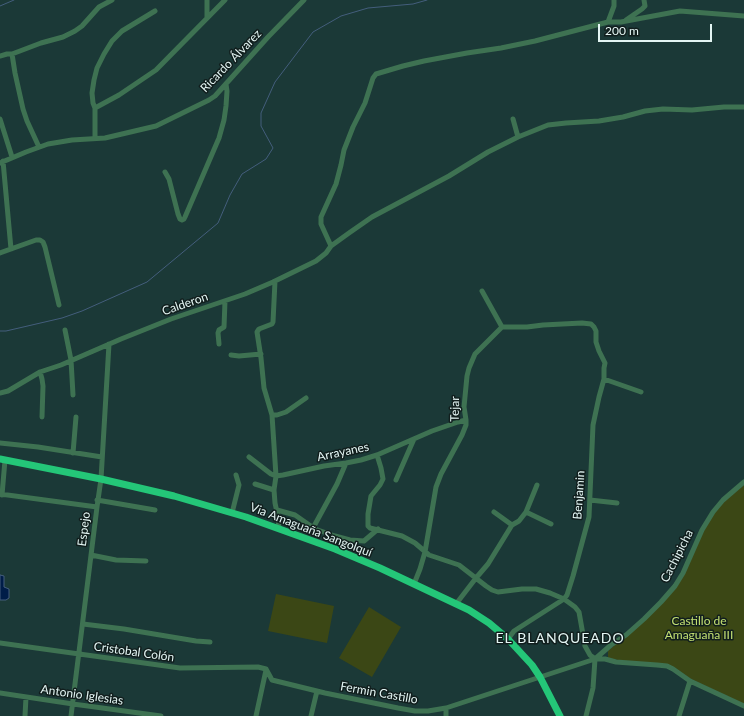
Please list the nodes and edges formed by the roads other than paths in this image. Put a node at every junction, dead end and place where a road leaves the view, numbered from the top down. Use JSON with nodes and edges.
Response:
{"nodes":[{"id":1,"x":112,"y":0,"type":"edge"},
{"id":2,"x":207,"y":0,"type":"edge"},
{"id":3,"x":225,"y":0,"type":"edge"},
{"id":4,"x":304,"y":0,"type":"edge"},
{"id":5,"x":614,"y":0,"type":"edge"},
{"id":6,"x":644,"y":0,"type":"edge"},
{"id":7,"x":155,"y":11,"type":"dead end"},
{"id":8,"x":744,"y":16,"type":"edge"},
{"id":9,"x":207,"y":17,"type":"junction"},
{"id":10,"x":608,"y":22,"type":"junction"},
{"id":11,"x":621,"y":22,"type":"junction"},
{"id":12,"x":12,"y":54,"type":"junction"},
{"id":13,"x":0,"y":56,"type":"edge"},
{"id":14,"x":226,"y":84,"type":"junction"},
{"id":15,"x":744,"y":107,"type":"edge"},
{"id":16,"x":94,"y":108,"type":"junction"},
{"id":17,"x":0,"y":119,"type":"edge"},
{"id":18,"x":513,"y":119,"type":"dead end"},
{"id":19,"x":518,"y":137,"type":"junction"},
{"id":20,"x":94,"y":138,"type":"junction"},
{"id":21,"x":39,"y":147,"type":"junction"},
{"id":22,"x":12,"y":157,"type":"junction"},
{"id":23,"x":2,"y":162,"type":"edge"},
{"id":24,"x":166,"y":172,"type":"dead end"},
{"id":25,"x":331,"y":246,"type":"junction"},
{"id":26,"x":11,"y":250,"type":"junction"},
{"id":27,"x":0,"y":253,"type":"edge"},
{"id":28,"x":275,"y":281,"type":"junction"},
{"id":29,"x":482,"y":291,"type":"dead end"},
{"id":30,"x":225,"y":301,"type":"junction"},
{"id":31,"x":59,"y":305,"type":"dead end"},
{"id":32,"x":502,"y":328,"type":"junction"},
{"id":33,"x":65,"y":330,"type":"dead end"},
{"id":34,"x":109,"y":344,"type":"junction"},
{"id":35,"x":219,"y":344,"type":"dead end"},
{"id":36,"x":261,"y":354,"type":"junction"},
{"id":37,"x":231,"y":355,"type":"dead end"},
{"id":38,"x":71,"y":360,"type":"junction"},
{"id":39,"x":40,"y":372,"type":"junction"},
{"id":40,"x":604,"y":379,"type":"junction"},
{"id":41,"x":641,"y":392,"type":"dead end"},
{"id":42,"x":0,"y":394,"type":"edge"},
{"id":43,"x":73,"y":395,"type":"dead end"},
{"id":44,"x":306,"y":398,"type":"dead end"},
{"id":45,"x":272,"y":415,"type":"junction"},
{"id":46,"x":42,"y":417,"type":"dead end"},
{"id":47,"x":76,"y":417,"type":"dead end"},
{"id":48,"x":466,"y":420,"type":"junction"},
{"id":49,"x":414,"y":439,"type":"junction"},
{"id":50,"x":0,"y":443,"type":"edge"},
{"id":51,"x":73,"y":453,"type":"junction"},
{"id":52,"x":377,"y":455,"type":"junction"},
{"id":53,"x":102,"y":457,"type":"junction"},
{"id":54,"x":249,"y":458,"type":"dead end"},
{"id":55,"x":3,"y":460,"type":"edge"},
{"id":56,"x":346,"y":463,"type":"junction"},
{"id":57,"x":236,"y":475,"type":"dead end"},
{"id":58,"x":276,"y":476,"type":"junction"},
{"id":59,"x":101,"y":479,"type":"junction"},
{"id":60,"x":396,"y":480,"type":"dead end"},
{"id":61,"x":744,"y":482,"type":"edge"},
{"id":62,"x":255,"y":484,"type":"dead end"},
{"id":63,"x":537,"y":485,"type":"dead end"},
{"id":64,"x":274,"y":490,"type":"junction"},
{"id":65,"x":1,"y":495,"type":"edge"},
{"id":66,"x":98,"y":500,"type":"junction"},
{"id":67,"x":590,"y":500,"type":"junction"},
{"id":68,"x":618,"y":503,"type":"dead end"},
{"id":69,"x":96,"y":508,"type":"junction"},
{"id":70,"x":155,"y":510,"type":"dead end"},
{"id":71,"x":277,"y":510,"type":"junction"},
{"id":72,"x":494,"y":512,"type":"dead end"},
{"id":73,"x":526,"y":512,"type":"junction"},
{"id":74,"x":232,"y":513,"type":"junction"},
{"id":75,"x":551,"y":524,"type":"dead end"},
{"id":76,"x":512,"y":525,"type":"junction"},
{"id":77,"x":313,"y":528,"type":"junction"},
{"id":78,"x":279,"y":529,"type":"junction"},
{"id":79,"x":378,"y":530,"type":"junction"},
{"id":80,"x":425,"y":552,"type":"junction"},
{"id":81,"x":91,"y":556,"type":"junction"},
{"id":82,"x":146,"y":561,"type":"dead end"},
{"id":83,"x":476,"y":578,"type":"junction"},
{"id":84,"x":414,"y":584,"type":"junction"},
{"id":85,"x":564,"y":599,"type":"junction"},
{"id":86,"x":456,"y":604,"type":"junction"},
{"id":87,"x":83,"y":624,"type":"junction"},
{"id":88,"x":508,"y":639,"type":"junction"},
{"id":89,"x":210,"y":642,"type":"dead end"},
{"id":90,"x":0,"y":643,"type":"edge"},
{"id":91,"x":79,"y":654,"type":"junction"},
{"id":92,"x":595,"y":659,"type":"junction"},
{"id":93,"x":266,"y":669,"type":"junction"},
{"id":94,"x":540,"y":678,"type":"junction"},
{"id":95,"x":265,"y":679,"type":"junction"},
{"id":96,"x":272,"y":680,"type":"junction"},
{"id":97,"x":690,"y":681,"type":"junction"},
{"id":98,"x":317,"y":691,"type":"junction"},
{"id":99,"x":0,"y":693,"type":"edge"},
{"id":100,"x":26,"y":697,"type":"junction"},
{"id":101,"x":73,"y":704,"type":"junction"},
{"id":102,"x":744,"y":706,"type":"edge"},
{"id":103,"x":446,"y":708,"type":"junction"},
{"id":104,"x":25,"y":716,"type":"edge"},
{"id":105,"x":71,"y":716,"type":"edge"},
{"id":106,"x":161,"y":716,"type":"edge"},
{"id":107,"x":256,"y":716,"type":"edge"},
{"id":108,"x":311,"y":716,"type":"edge"},
{"id":109,"x":446,"y":716,"type":"edge"},
{"id":110,"x":560,"y":716,"type":"edge"},
{"id":111,"x":586,"y":716,"type":"edge"},
{"id":112,"x":679,"y":716,"type":"edge"}],
"edges":[{"from":1,"to":12,"type":"street"},
{"from":2,"to":9,"type":"street"},
{"from":3,"to":9,"type":"street"},
{"from":4,"to":14,"type":"street","name":"Ricardo Álvarez"},
{"from":5,"to":10,"type":"street"},
{"from":6,"to":11,"type":"street"},
{"from":7,"to":16,"type":"street"},
{"from":8,"to":11,"type":"street"},
{"from":9,"to":16,"type":"street"},
{"from":10,"to":11,"type":"street"},
{"from":10,"to":25,"type":"street"},
{"from":12,"to":13,"type":"street"},
{"from":12,"to":21,"type":"street"},
{"from":14,"to":20,"type":"street","name":"Ricardo Álvarez"},
{"from":14,"to":24,"type":"street"},
{"from":15,"to":19,"type":"street","name":"Calderon"},
{"from":16,"to":20,"type":"street"},
{"from":17,"to":22,"type":"street"},
{"from":18,"to":19,"type":"street"},
{"from":19,"to":25,"type":"street","name":"Calderon"},
{"from":20,"to":21,"type":"street","name":"Ricardo Álvarez"},
{"from":21,"to":22,"type":"street","name":"Ricardo Álvarez"},
{"from":22,"to":23,"type":"street","name":"Ricardo Álvarez"},
{"from":23,"to":26,"type":"street"},
{"from":25,"to":28,"type":"street","name":"Calderon"},
{"from":26,"to":27,"type":"street"},
{"from":26,"to":31,"type":"street"},
{"from":28,"to":30,"type":"street","name":"Calderon"},
{"from":28,"to":36,"type":"street"},
{"from":29,"to":32,"type":"street"},
{"from":30,"to":34,"type":"street","name":"Calderon"},
{"from":30,"to":35,"type":"street"},
{"from":32,"to":40,"type":"street","name":"Benjamin"},
{"from":32,"to":48,"type":"street","name":"Tejar"},
{"from":33,"to":38,"type":"street"},
{"from":34,"to":38,"type":"street","name":"Calderon"},
{"from":34,"to":53,"type":"street","name":"Espejo"},
{"from":36,"to":37,"type":"street"},
{"from":36,"to":45,"type":"street"},
{"from":38,"to":39,"type":"street","name":"Calderon"},
{"from":38,"to":43,"type":"street"},
{"from":39,"to":42,"type":"street","name":"Calderon"},
{"from":39,"to":46,"type":"street"},
{"from":40,"to":41,"type":"street"},
{"from":40,"to":67,"type":"street","name":"Benjamin"},
{"from":44,"to":45,"type":"street"},
{"from":45,"to":58,"type":"street"},
{"from":47,"to":51,"type":"street"},
{"from":48,"to":49,"type":"street","name":"Arrayanes"},
{"from":48,"to":80,"type":"street","name":"Tejar"},
{"from":49,"to":52,"type":"street","name":"Arrayanes"},
{"from":49,"to":60,"type":"street"},
{"from":50,"to":51,"type":"street"},
{"from":51,"to":53,"type":"street"},
{"from":52,"to":56,"type":"street","name":"Arrayanes"},
{"from":52,"to":79,"type":"street"},
{"from":53,"to":59,"type":"street","name":"Espejo"},
{"from":54,"to":58,"type":"street"},
{"from":55,"to":59,"type":"highway","name":"Via Amaguaña Sangolquí"},
{"from":55,"to":65,"type":"street"},
{"from":56,"to":58,"type":"street","name":"Arrayanes"},
{"from":56,"to":77,"type":"street"},
{"from":57,"to":74,"type":"street"},
{"from":58,"to":64,"type":"street"},
{"from":59,"to":66,"type":"street","name":"Espejo"},
{"from":59,"to":74,"type":"highway","name":"Via Amaguaña Sangolquí"},
{"from":61,"to":92,"type":"street","name":"Cachipicha"},
{"from":62,"to":64,"type":"street"},
{"from":63,"to":73,"type":"street"},
{"from":64,"to":71,"type":"street"},
{"from":65,"to":69,"type":"street"},
{"from":66,"to":69,"type":"street","name":"Espejo"},
{"from":66,"to":70,"type":"street"},
{"from":67,"to":68,"type":"street"},
{"from":67,"to":85,"type":"street","name":"Benjamin"},
{"from":69,"to":81,"type":"street","name":"Espejo"},
{"from":71,"to":77,"type":"street"},
{"from":71,"to":78,"type":"street"},
{"from":72,"to":76,"type":"street"},
{"from":73,"to":75,"type":"street"},
{"from":73,"to":76,"type":"street"},
{"from":74,"to":78,"type":"highway","name":"Via Amaguaña Sangolquí"},
{"from":76,"to":83,"type":"street"},
{"from":77,"to":79,"type":"street"},
{"from":78,"to":84,"type":"highway","name":"Via Amaguaña Sangolquí"},
{"from":79,"to":80,"type":"street"},
{"from":80,"to":83,"type":"street"},
{"from":80,"to":84,"type":"street","name":"Tejar"},
{"from":81,"to":82,"type":"street"},
{"from":81,"to":87,"type":"street","name":"Espejo"},
{"from":83,"to":85,"type":"street"},
{"from":83,"to":86,"type":"street"},
{"from":84,"to":86,"type":"highway","name":"Via Amaguaña Sangolquí"},
{"from":85,"to":88,"type":"street"},
{"from":85,"to":92,"type":"street"},
{"from":86,"to":88,"type":"highway","name":"Via Amaguaña Sangolquí"},
{"from":87,"to":89,"type":"street"},
{"from":87,"to":91,"type":"street","name":"Espejo"},
{"from":88,"to":94,"type":"highway","name":"Via Amaguaña Sangolquí"},
{"from":90,"to":91,"type":"street","name":"Cristobal Colón"},
{"from":91,"to":93,"type":"street","name":"Cristobal Colón"},
{"from":91,"to":101,"type":"street","name":"Espejo"},
{"from":92,"to":94,"type":"street","name":"Cachipicha"},
{"from":92,"to":97,"type":"street"},
{"from":92,"to":111,"type":"street"},
{"from":93,"to":95,"type":"street"},
{"from":93,"to":96,"type":"street"},
{"from":94,"to":103,"type":"street","name":"Fermin Castillo"},
{"from":94,"to":110,"type":"highway","name":"Via Amaguaña Sangolquí"},
{"from":95,"to":96,"type":"street","name":"Fermin Castillo"},
{"from":95,"to":107,"type":"street"},
{"from":96,"to":98,"type":"street","name":"Fermin Castillo"},
{"from":97,"to":102,"type":"street"},
{"from":97,"to":112,"type":"street"},
{"from":98,"to":103,"type":"street","name":"Fermin Castillo"},
{"from":98,"to":108,"type":"street"},
{"from":99,"to":100,"type":"street","name":"Antonio Iglesias"},
{"from":100,"to":101,"type":"street","name":"Antonio Iglesias"},
{"from":100,"to":104,"type":"street"},
{"from":101,"to":105,"type":"street","name":"Espejo"},
{"from":101,"to":106,"type":"street","name":"Antonio Iglesias"},
{"from":103,"to":109,"type":"street"}]}
